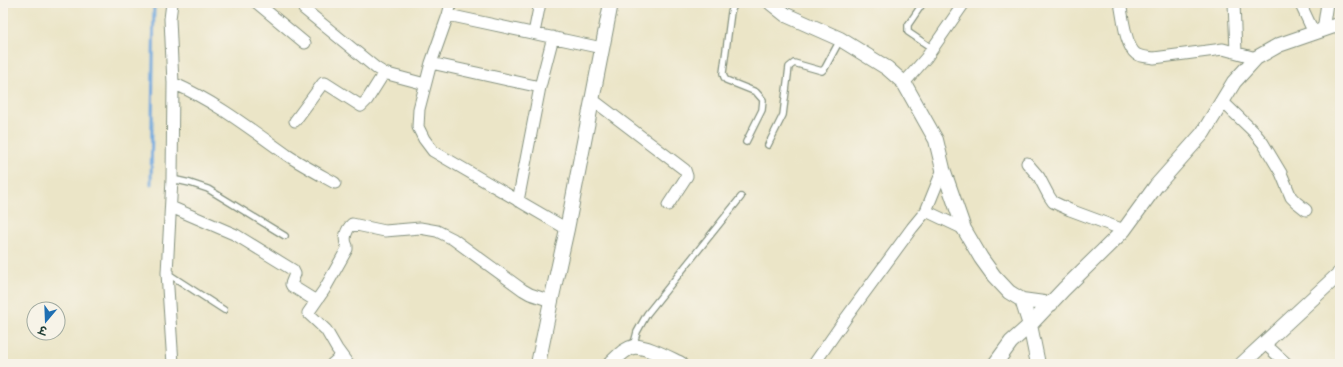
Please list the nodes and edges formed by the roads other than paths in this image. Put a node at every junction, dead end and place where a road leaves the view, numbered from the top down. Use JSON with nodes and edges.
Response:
{"nodes":[{"id":1,"x":172,"y":3,"type":"edge"},
{"id":2,"x":257,"y":3,"type":"edge"},
{"id":3,"x":451,"y":3,"type":"edge"},
{"id":4,"x":540,"y":3,"type":"edge"},
{"id":5,"x":611,"y":3,"type":"edge"},
{"id":6,"x":734,"y":3,"type":"edge"},
{"id":7,"x":771,"y":3,"type":"edge"},
{"id":8,"x":923,"y":3,"type":"edge"},
{"id":9,"x":964,"y":3,"type":"edge"},
{"id":10,"x":1120,"y":3,"type":"edge"},
{"id":11,"x":1234,"y":3,"type":"edge"},
{"id":12,"x":1300,"y":3,"type":"edge"},
{"id":13,"x":1327,"y":3,"type":"edge"},
{"id":14,"x":304,"y":8,"type":"dead end"},
{"id":15,"x":448,"y":15,"type":"junction"},
{"id":16,"x":1340,"y":24,"type":"edge"},
{"id":17,"x":1318,"y":31,"type":"junction"},
{"id":18,"x":534,"y":33,"type":"junction"},
{"id":19,"x":553,"y":37,"type":"junction"},
{"id":20,"x":840,"y":39,"type":"junction"},
{"id":21,"x":305,"y":43,"type":"dead end"},
{"id":22,"x":602,"y":48,"type":"junction"},
{"id":23,"x":933,"y":49,"type":"junction"},
{"id":24,"x":1236,"y":52,"type":"junction"},
{"id":25,"x":1256,"y":58,"type":"junction"},
{"id":26,"x":430,"y":63,"type":"junction"},
{"id":27,"x":384,"y":72,"type":"junction"},
{"id":28,"x":173,"y":83,"type":"junction"},
{"id":29,"x":904,"y":83,"type":"junction"},
{"id":30,"x":425,"y":84,"type":"junction"},
{"id":31,"x":540,"y":87,"type":"junction"},
{"id":32,"x":592,"y":100,"type":"junction"},
{"id":33,"x":1222,"y":101,"type":"junction"},
{"id":34,"x":295,"y":121,"type":"dead end"},
{"id":35,"x":746,"y":142,"type":"dead end"},
{"id":36,"x":768,"y":146,"type":"dead end"},
{"id":37,"x":1027,"y":163,"type":"dead end"},
{"id":38,"x":943,"y":169,"type":"junction"},
{"id":39,"x":172,"y":179,"type":"junction"},
{"id":40,"x":335,"y":183,"type":"dead end"},
{"id":41,"x":741,"y":197,"type":"dead end"},
{"id":42,"x":518,"y":200,"type":"junction"},
{"id":43,"x":668,"y":205,"type":"dead end"},
{"id":44,"x":171,"y":207,"type":"junction"},
{"id":45,"x":1306,"y":210,"type":"dead end"},
{"id":46,"x":926,"y":211,"type":"junction"},
{"id":47,"x":567,"y":229,"type":"junction"},
{"id":48,"x":964,"y":229,"type":"junction"},
{"id":49,"x":1124,"y":230,"type":"junction"},
{"id":50,"x":285,"y":236,"type":"dead end"},
{"id":51,"x":167,"y":273,"type":"junction"},
{"id":52,"x":1340,"y":273,"type":"edge"},
{"id":53,"x":1022,"y":300,"type":"junction"},
{"id":54,"x":316,"y":301,"type":"junction"},
{"id":55,"x":551,"y":301,"type":"junction"},
{"id":56,"x":1051,"y":304,"type":"junction"},
{"id":57,"x":224,"y":310,"type":"dead end"},
{"id":58,"x":1030,"y":325,"type":"junction"},
{"id":59,"x":1264,"y":343,"type":"junction"},
{"id":60,"x":640,"y":348,"type":"junction"},
{"id":61,"x":345,"y":360,"type":"edge"},
{"id":62,"x":173,"y":364,"type":"edge"},
{"id":63,"x":332,"y":364,"type":"edge"},
{"id":64,"x":538,"y":364,"type":"edge"},
{"id":65,"x":610,"y":364,"type":"edge"},
{"id":66,"x":665,"y":364,"type":"edge"},
{"id":67,"x":681,"y":364,"type":"edge"},
{"id":68,"x":814,"y":364,"type":"edge"},
{"id":69,"x":995,"y":364,"type":"edge"},
{"id":70,"x":1038,"y":364,"type":"edge"},
{"id":71,"x":1242,"y":364,"type":"edge"},
{"id":72,"x":1287,"y":364,"type":"edge"}],
"edges":[{"from":1,"to":28,"type":"street"},
{"from":2,"to":21,"type":"street"},
{"from":3,"to":15,"type":"street"},
{"from":4,"to":18,"type":"street"},
{"from":5,"to":22,"type":"street"},
{"from":6,"to":35,"type":"lane"},
{"from":7,"to":20,"type":"street"},
{"from":8,"to":23,"type":"lane"},
{"from":9,"to":23,"type":"street"},
{"from":10,"to":24,"type":"street"},
{"from":11,"to":24,"type":"street"},
{"from":12,"to":17,"type":"street"},
{"from":13,"to":17,"type":"street"},
{"from":14,"to":27,"type":"street"},
{"from":15,"to":18,"type":"street"},
{"from":15,"to":26,"type":"street"},
{"from":16,"to":17,"type":"street"},
{"from":17,"to":25,"type":"street"},
{"from":18,"to":19,"type":"street"},
{"from":19,"to":22,"type":"street"},
{"from":19,"to":31,"type":"street"},
{"from":20,"to":29,"type":"street"},
{"from":20,"to":36,"type":"lane"},
{"from":22,"to":32,"type":"street"},
{"from":23,"to":29,"type":"street"},
{"from":24,"to":25,"type":"street"},
{"from":25,"to":33,"type":"street"},
{"from":26,"to":30,"type":"street"},
{"from":26,"to":31,"type":"street"},
{"from":27,"to":30,"type":"street"},
{"from":27,"to":34,"type":"street"},
{"from":28,"to":39,"type":"street"},
{"from":28,"to":40,"type":"street"},
{"from":29,"to":38,"type":"street"},
{"from":30,"to":42,"type":"street"},
{"from":31,"to":42,"type":"street"},
{"from":32,"to":43,"type":"street"},
{"from":32,"to":47,"type":"street"},
{"from":33,"to":45,"type":"street"},
{"from":33,"to":49,"type":"street"},
{"from":37,"to":49,"type":"street"},
{"from":38,"to":46,"type":"street"},
{"from":38,"to":48,"type":"street"},
{"from":39,"to":44,"type":"street"},
{"from":39,"to":50,"type":"lane"},
{"from":41,"to":60,"type":"lane"},
{"from":42,"to":47,"type":"street"},
{"from":44,"to":51,"type":"street"},
{"from":44,"to":54,"type":"street"},
{"from":46,"to":48,"type":"street"},
{"from":46,"to":68,"type":"street"},
{"from":47,"to":55,"type":"street"},
{"from":48,"to":53,"type":"street"},
{"from":49,"to":56,"type":"street"},
{"from":51,"to":57,"type":"lane"},
{"from":51,"to":62,"type":"street"},
{"from":52,"to":59,"type":"street"},
{"from":53,"to":56,"type":"street"},
{"from":53,"to":58,"type":"street"},
{"from":54,"to":55,"type":"street"},
{"from":54,"to":61,"type":"street"},
{"from":55,"to":64,"type":"street"},
{"from":56,"to":58,"type":"street"},
{"from":58,"to":69,"type":"street"},
{"from":58,"to":70,"type":"street"},
{"from":59,"to":71,"type":"street"},
{"from":59,"to":72,"type":"street"},
{"from":60,"to":65,"type":"street"},
{"from":60,"to":66,"type":"street"},
{"from":60,"to":67,"type":"street"},
{"from":61,"to":63,"type":"street"}]}
